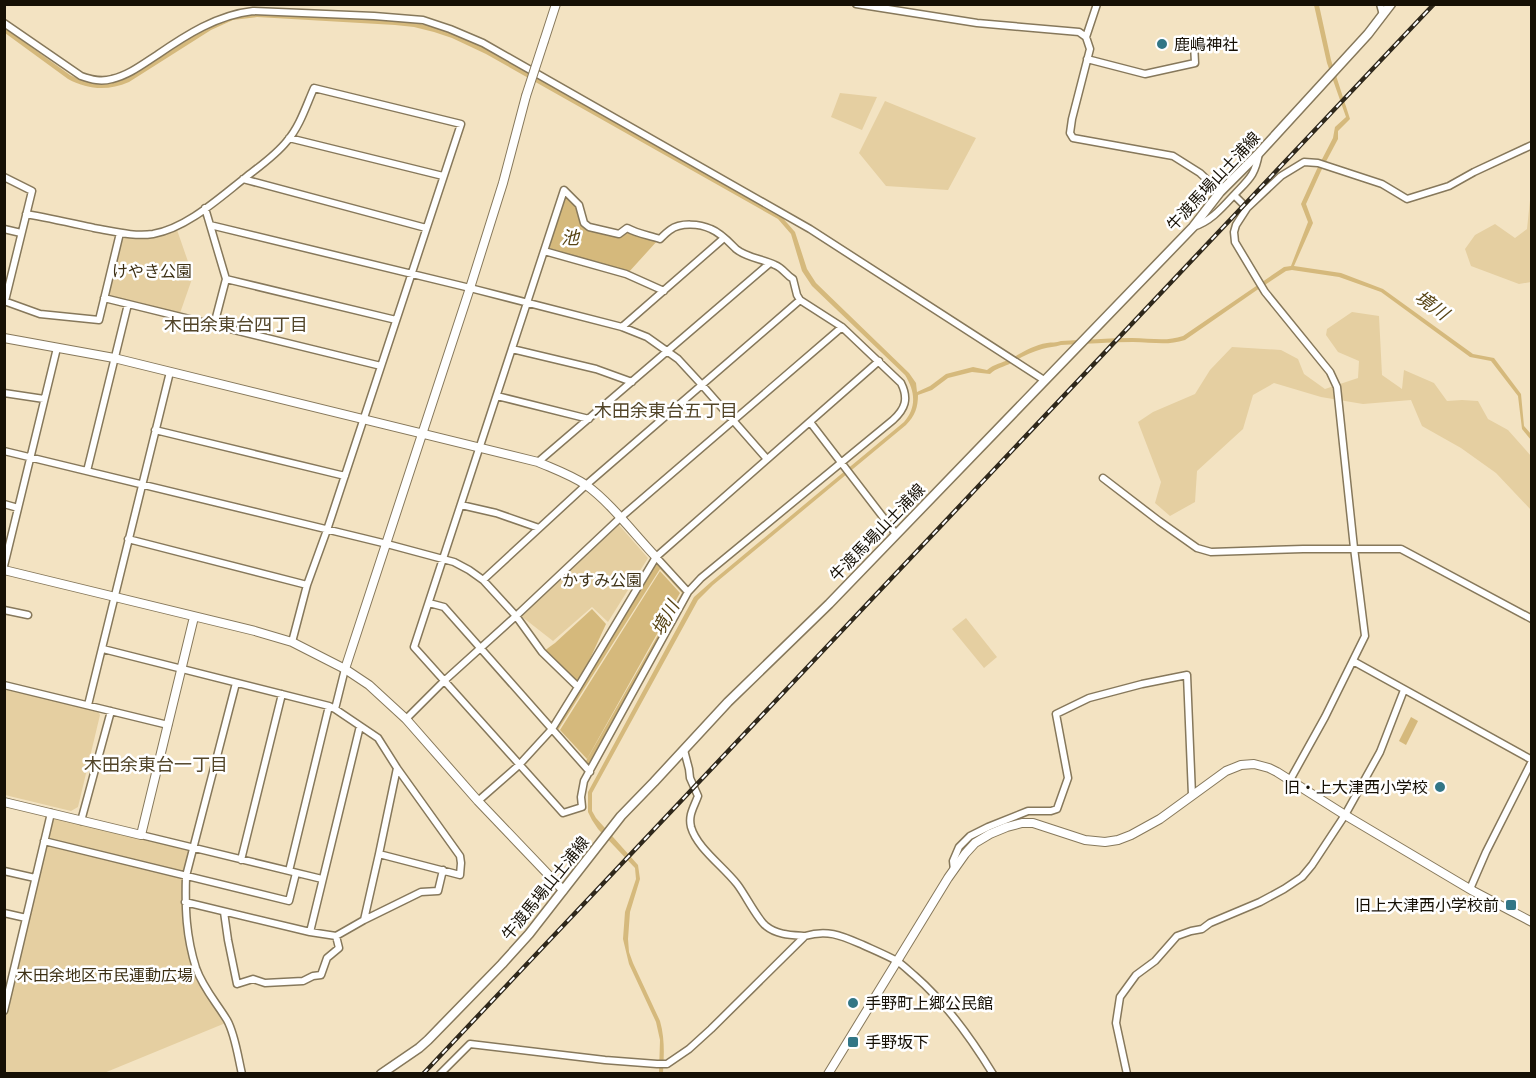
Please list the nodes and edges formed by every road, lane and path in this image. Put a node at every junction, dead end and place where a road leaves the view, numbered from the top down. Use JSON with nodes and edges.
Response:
{"nodes":[{"id":1,"x":556,"y":4,"type":"edge"},
{"id":2,"x":856,"y":4,"type":"edge"},
{"id":3,"x":905,"y":4,"type":"edge"},
{"id":4,"x":1097,"y":4,"type":"edge"},
{"id":5,"x":1380,"y":4,"type":"edge"},
{"id":6,"x":1391,"y":4,"type":"edge"},
{"id":7,"x":904,"y":13,"type":"junction"},
{"id":8,"x":1383,"y":15,"type":"junction"},
{"id":9,"x":4,"y":23,"type":"edge"},
{"id":10,"x":1086,"y":37,"type":"junction"},
{"id":11,"x":1194,"y":44,"type":"dead end"},
{"id":12,"x":1087,"y":59,"type":"junction"},
{"id":13,"x":289,"y":138,"type":"junction"},
{"id":14,"x":1532,"y":145,"type":"edge"},
{"id":15,"x":1259,"y":153,"type":"junction"},
{"id":16,"x":443,"y":176,"type":"junction"},
{"id":17,"x":4,"y":177,"type":"edge"},
{"id":18,"x":243,"y":179,"type":"junction"},
{"id":19,"x":1220,"y":192,"type":"junction"},
{"id":20,"x":1234,"y":195,"type":"junction"},
{"id":21,"x":205,"y":208,"type":"junction"},
{"id":22,"x":1246,"y":208,"type":"junction"},
{"id":23,"x":26,"y":214,"type":"junction"},
{"id":24,"x":210,"y":225,"type":"junction"},
{"id":25,"x":1192,"y":227,"type":"junction"},
{"id":26,"x":426,"y":228,"type":"junction"},
{"id":27,"x":4,"y":229,"type":"edge"},
{"id":28,"x":21,"y":233,"type":"junction"},
{"id":29,"x":120,"y":233,"type":"junction"},
{"id":30,"x":724,"y":238,"type":"junction"},
{"id":31,"x":544,"y":251,"type":"junction"},
{"id":32,"x":770,"y":263,"type":"junction"},
{"id":33,"x":411,"y":274,"type":"junction"},
{"id":34,"x":226,"y":279,"type":"junction"},
{"id":35,"x":470,"y":288,"type":"junction"},
{"id":36,"x":664,"y":291,"type":"junction"},
{"id":37,"x":104,"y":298,"type":"junction"},
{"id":38,"x":800,"y":300,"type":"junction"},
{"id":39,"x":5,"y":301,"type":"edge"},
{"id":40,"x":527,"y":302,"type":"junction"},
{"id":41,"x":128,"y":304,"type":"junction"},
{"id":42,"x":396,"y":320,"type":"junction"},
{"id":43,"x":214,"y":325,"type":"junction"},
{"id":44,"x":622,"y":327,"type":"junction"},
{"id":45,"x":842,"y":327,"type":"junction"},
{"id":46,"x":4,"y":339,"type":"edge"},
{"id":47,"x":57,"y":348,"type":"junction"},
{"id":48,"x":512,"y":349,"type":"junction"},
{"id":49,"x":668,"y":351,"type":"junction"},
{"id":50,"x":114,"y":358,"type":"junction"},
{"id":51,"x":879,"y":361,"type":"junction"},
{"id":52,"x":381,"y":366,"type":"junction"},
{"id":53,"x":170,"y":372,"type":"junction"},
{"id":54,"x":1044,"y":380,"type":"junction"},
{"id":55,"x":632,"y":382,"type":"junction"},
{"id":56,"x":702,"y":385,"type":"junction"},
{"id":57,"x":4,"y":393,"type":"edge"},
{"id":58,"x":496,"y":396,"type":"junction"},
{"id":59,"x":44,"y":399,"type":"junction"},
{"id":60,"x":589,"y":418,"type":"junction"},
{"id":61,"x":364,"y":419,"type":"junction"},
{"id":62,"x":733,"y":421,"type":"junction"},
{"id":63,"x":810,"y":422,"type":"junction"},
{"id":64,"x":155,"y":430,"type":"junction"},
{"id":65,"x":422,"y":433,"type":"junction"},
{"id":66,"x":479,"y":448,"type":"junction"},
{"id":67,"x":4,"y":451,"type":"edge"},
{"id":68,"x":30,"y":457,"type":"junction"},
{"id":69,"x":767,"y":459,"type":"junction"},
{"id":70,"x":538,"y":462,"type":"junction"},
{"id":71,"x":842,"y":462,"type":"junction"},
{"id":72,"x":87,"y":471,"type":"junction"},
{"id":73,"x":345,"y":476,"type":"junction"},
{"id":74,"x":1103,"y":478,"type":"dead end"},
{"id":75,"x":141,"y":484,"type":"junction"},
{"id":76,"x":586,"y":485,"type":"junction"},
{"id":77,"x":4,"y":504,"type":"edge"},
{"id":78,"x":461,"y":505,"type":"junction"},
{"id":79,"x":18,"y":508,"type":"junction"},
{"id":80,"x":620,"y":518,"type":"junction"},
{"id":81,"x":539,"y":528,"type":"junction"},
{"id":82,"x":327,"y":530,"type":"junction"},
{"id":83,"x":896,"y":534,"type":"junction"},
{"id":84,"x":128,"y":539,"type":"junction"},
{"id":85,"x":387,"y":544,"type":"junction"},
{"id":86,"x":1354,"y":548,"type":"junction"},
{"id":87,"x":656,"y":557,"type":"junction"},
{"id":88,"x":444,"y":558,"type":"junction"},
{"id":89,"x":4,"y":568,"type":"edge"},
{"id":90,"x":483,"y":580,"type":"junction"},
{"id":91,"x":307,"y":585,"type":"junction"},
{"id":92,"x":688,"y":592,"type":"junction"},
{"id":93,"x":114,"y":597,"type":"junction"},
{"id":94,"x":429,"y":603,"type":"junction"},
{"id":95,"x":4,"y":610,"type":"edge"},
{"id":96,"x":28,"y":615,"type":"dead end"},
{"id":97,"x":516,"y":616,"type":"junction"},
{"id":98,"x":194,"y":617,"type":"junction"},
{"id":99,"x":1532,"y":619,"type":"edge"},
{"id":100,"x":292,"y":642,"type":"junction"},
{"id":101,"x":480,"y":648,"type":"junction"},
{"id":102,"x":103,"y":649,"type":"junction"},
{"id":103,"x":1353,"y":662,"type":"junction"},
{"id":104,"x":182,"y":669,"type":"junction"},
{"id":105,"x":345,"y":669,"type":"junction"},
{"id":106,"x":444,"y":681,"type":"junction"},
{"id":107,"x":236,"y":683,"type":"junction"},
{"id":108,"x":4,"y":684,"type":"edge"},
{"id":109,"x":578,"y":687,"type":"junction"},
{"id":110,"x":1404,"y":690,"type":"junction"},
{"id":111,"x":282,"y":694,"type":"junction"},
{"id":112,"x":88,"y":705,"type":"junction"},
{"id":113,"x":332,"y":707,"type":"junction"},
{"id":114,"x":111,"y":711,"type":"junction"},
{"id":115,"x":406,"y":719,"type":"junction"},
{"id":116,"x":168,"y":725,"type":"junction"},
{"id":117,"x":360,"y":726,"type":"junction"},
{"id":118,"x":552,"y":729,"type":"junction"},
{"id":119,"x":684,"y":750,"type":"junction"},
{"id":120,"x":1532,"y":761,"type":"edge"},
{"id":121,"x":519,"y":765,"type":"junction"},
{"id":122,"x":397,"y":768,"type":"junction"},
{"id":123,"x":590,"y":772,"type":"junction"},
{"id":124,"x":1290,"y":780,"type":"junction"},
{"id":125,"x":1192,"y":795,"type":"junction"},
{"id":126,"x":4,"y":801,"type":"edge"},
{"id":127,"x":478,"y":801,"type":"junction"},
{"id":128,"x":51,"y":813,"type":"junction"},
{"id":129,"x":1345,"y":815,"type":"junction"},
{"id":130,"x":81,"y":821,"type":"junction"},
{"id":131,"x":141,"y":835,"type":"junction"},
{"id":132,"x":44,"y":841,"type":"junction"},
{"id":133,"x":194,"y":848,"type":"junction"},
{"id":134,"x":380,"y":854,"type":"junction"},
{"id":135,"x":242,"y":860,"type":"junction"},
{"id":136,"x":443,"y":870,"type":"junction"},
{"id":137,"x":954,"y":870,"type":"junction"},
{"id":138,"x":4,"y":871,"type":"edge"},
{"id":139,"x":289,"y":871,"type":"junction"},
{"id":140,"x":296,"y":873,"type":"junction"},
{"id":141,"x":186,"y":876,"type":"junction"},
{"id":142,"x":35,"y":878,"type":"junction"},
{"id":143,"x":322,"y":879,"type":"junction"},
{"id":144,"x":1470,"y":889,"type":"junction"},
{"id":145,"x":562,"y":890,"type":"junction"},
{"id":146,"x":185,"y":902,"type":"junction"},
{"id":147,"x":4,"y":912,"type":"edge"},
{"id":148,"x":224,"y":912,"type":"junction"},
{"id":149,"x":26,"y":918,"type":"junction"},
{"id":150,"x":364,"y":920,"type":"junction"},
{"id":151,"x":1532,"y":922,"type":"edge"},
{"id":152,"x":310,"y":932,"type":"junction"},
{"id":153,"x":336,"y":936,"type":"junction"},
{"id":154,"x":805,"y":936,"type":"junction"},
{"id":155,"x":897,"y":961,"type":"junction"},
{"id":156,"x":4,"y":1011,"type":"edge"},
{"id":157,"x":242,"y":1074,"type":"edge"},
{"id":158,"x":381,"y":1074,"type":"edge"},
{"id":159,"x":440,"y":1074,"type":"edge"},
{"id":160,"x":828,"y":1074,"type":"edge"},
{"id":161,"x":993,"y":1074,"type":"edge"},
{"id":162,"x":1127,"y":1074,"type":"edge"}],
"edges":[{"from":1,"to":35,"type":"street","bridge":true},
{"from":2,"to":7,"type":"street"},
{"from":3,"to":7,"type":"street"},
{"from":4,"to":10,"type":"street"},
{"from":5,"to":8,"type":"street"},
{"from":6,"to":8,"type":"main road","name":"牛渡馬場山土浦線"},
{"from":7,"to":10,"type":"street"},
{"from":8,"to":15,"type":"main road","name":"牛渡馬場山土浦線"},
{"from":9,"to":54,"type":"street"},
{"from":10,"to":12,"type":"street"},
{"from":11,"to":12,"type":"street"},
{"from":12,"to":19,"type":"street"},
{"from":13,"to":16,"type":"street"},
{"from":13,"to":16,"type":"street"},
{"from":13,"to":18,"type":"street"},
{"from":14,"to":22,"type":"street"},
{"from":15,"to":19,"type":"main road","name":"牛渡馬場山土浦線"},
{"from":15,"to":20,"type":"street"},
{"from":16,"to":26,"type":"street"},
{"from":17,"to":23,"type":"street"},
{"from":18,"to":21,"type":"street"},
{"from":18,"to":26,"type":"street"},
{"from":19,"to":25,"type":"main road","name":"牛渡馬場山土浦線"},
{"from":20,"to":22,"type":"street"},
{"from":20,"to":25,"type":"street"},
{"from":21,"to":24,"type":"street"},
{"from":21,"to":29,"type":"street"},
{"from":22,"to":86,"type":"street"},
{"from":23,"to":28,"type":"street"},
{"from":23,"to":29,"type":"street"},
{"from":24,"to":33,"type":"street"},
{"from":24,"to":34,"type":"street"},
{"from":25,"to":54,"type":"main road","name":"牛渡馬場山土浦線"},
{"from":26,"to":33,"type":"street"},
{"from":27,"to":28,"type":"street"},
{"from":28,"to":39,"type":"street"},
{"from":29,"to":37,"type":"street"},
{"from":30,"to":31,"type":"street"},
{"from":30,"to":32,"type":"street"},
{"from":30,"to":36,"type":"street"},
{"from":31,"to":36,"type":"street"},
{"from":31,"to":40,"type":"street"},
{"from":32,"to":38,"type":"street"},
{"from":32,"to":49,"type":"street"},
{"from":33,"to":35,"type":"street"},
{"from":33,"to":42,"type":"street"},
{"from":34,"to":42,"type":"street"},
{"from":34,"to":43,"type":"street"},
{"from":35,"to":40,"type":"street"},
{"from":35,"to":65,"type":"street"},
{"from":36,"to":44,"type":"street"},
{"from":37,"to":39,"type":"street"},
{"from":37,"to":41,"type":"street"},
{"from":38,"to":45,"type":"street"},
{"from":38,"to":56,"type":"street"},
{"from":40,"to":44,"type":"street"},
{"from":40,"to":48,"type":"street"},
{"from":41,"to":43,"type":"street"},
{"from":41,"to":50,"type":"street"},
{"from":42,"to":52,"type":"street"},
{"from":43,"to":52,"type":"street"},
{"from":44,"to":49,"type":"street"},
{"from":45,"to":51,"type":"street"},
{"from":45,"to":62,"type":"street"},
{"from":46,"to":47,"type":"street"},
{"from":47,"to":50,"type":"street"},
{"from":47,"to":59,"type":"street"},
{"from":48,"to":55,"type":"street"},
{"from":48,"to":58,"type":"street"},
{"from":49,"to":55,"type":"street"},
{"from":49,"to":56,"type":"street"},
{"from":50,"to":53,"type":"street"},
{"from":50,"to":72,"type":"street"},
{"from":51,"to":63,"type":"street"},
{"from":51,"to":71,"type":"street"},
{"from":52,"to":61,"type":"street"},
{"from":53,"to":61,"type":"street"},
{"from":53,"to":64,"type":"street"},
{"from":54,"to":83,"type":"main road","name":"牛渡馬場山土浦線"},
{"from":55,"to":60,"type":"street"},
{"from":56,"to":62,"type":"street"},
{"from":56,"to":76,"type":"street"},
{"from":57,"to":59,"type":"street"},
{"from":58,"to":60,"type":"street"},
{"from":58,"to":66,"type":"street"},
{"from":59,"to":68,"type":"street"},
{"from":60,"to":70,"type":"street"},
{"from":61,"to":65,"type":"street"},
{"from":61,"to":73,"type":"street"},
{"from":62,"to":69,"type":"street"},
{"from":62,"to":80,"type":"street"},
{"from":63,"to":69,"type":"street"},
{"from":63,"to":71,"type":"street"},
{"from":64,"to":73,"type":"street"},
{"from":64,"to":75,"type":"street"},
{"from":65,"to":66,"type":"street"},
{"from":65,"to":85,"type":"street"},
{"from":66,"to":70,"type":"street"},
{"from":66,"to":78,"type":"street"},
{"from":67,"to":68,"type":"street"},
{"from":68,"to":72,"type":"street"},
{"from":68,"to":79,"type":"street"},
{"from":69,"to":87,"type":"street"},
{"from":70,"to":76,"type":"street"},
{"from":71,"to":83,"type":"street"},
{"from":71,"to":92,"type":"street"},
{"from":72,"to":75,"type":"street"},
{"from":73,"to":82,"type":"street"},
{"from":74,"to":86,"type":"street"},
{"from":75,"to":82,"type":"street"},
{"from":75,"to":84,"type":"street"},
{"from":76,"to":80,"type":"street"},
{"from":76,"to":81,"type":"street"},
{"from":77,"to":79,"type":"street"},
{"from":78,"to":81,"type":"street"},
{"from":78,"to":88,"type":"street"},
{"from":79,"to":89,"type":"street"},
{"from":80,"to":87,"type":"street"},
{"from":80,"to":97,"type":"street"},
{"from":81,"to":90,"type":"street"},
{"from":82,"to":85,"type":"street"},
{"from":82,"to":91,"type":"street"},
{"from":83,"to":119,"type":"main road","name":"牛渡馬場山土浦線"},
{"from":84,"to":91,"type":"street"},
{"from":84,"to":93,"type":"street"},
{"from":85,"to":88,"type":"street"},
{"from":85,"to":105,"type":"street"},
{"from":86,"to":99,"type":"street"},
{"from":86,"to":103,"type":"street"},
{"from":87,"to":92,"type":"street"},
{"from":87,"to":109,"type":"street"},
{"from":88,"to":90,"type":"street"},
{"from":88,"to":94,"type":"street"},
{"from":89,"to":93,"type":"street"},
{"from":90,"to":97,"type":"street"},
{"from":91,"to":100,"type":"street"},
{"from":92,"to":123,"type":"street"},
{"from":93,"to":98,"type":"street"},
{"from":93,"to":102,"type":"street"},
{"from":94,"to":101,"type":"street"},
{"from":94,"to":106,"type":"street"},
{"from":95,"to":96,"type":"street"},
{"from":97,"to":101,"type":"street"},
{"from":97,"to":109,"type":"street"},
{"from":98,"to":100,"type":"street"},
{"from":98,"to":104,"type":"street"},
{"from":100,"to":105,"type":"street"},
{"from":101,"to":106,"type":"street"},
{"from":101,"to":118,"type":"street"},
{"from":102,"to":104,"type":"street"},
{"from":102,"to":112,"type":"street"},
{"from":103,"to":110,"type":"street"},
{"from":103,"to":124,"type":"street"},
{"from":104,"to":107,"type":"street"},
{"from":104,"to":116,"type":"street"},
{"from":105,"to":113,"type":"street"},
{"from":105,"to":115,"type":"street"},
{"from":106,"to":115,"type":"street"},
{"from":106,"to":121,"type":"street"},
{"from":107,"to":111,"type":"street"},
{"from":107,"to":133,"type":"street"},
{"from":108,"to":112,"type":"street"},
{"from":109,"to":118,"type":"street"},
{"from":110,"to":120,"type":"street"},
{"from":110,"to":129,"type":"street"},
{"from":111,"to":113,"type":"street"},
{"from":111,"to":135,"type":"street"},
{"from":112,"to":114,"type":"street"},
{"from":113,"to":117,"type":"street"},
{"from":113,"to":139,"type":"street"},
{"from":114,"to":116,"type":"street"},
{"from":114,"to":130,"type":"street"},
{"from":115,"to":127,"type":"street"},
{"from":116,"to":131,"type":"street"},
{"from":117,"to":122,"type":"street"},
{"from":117,"to":143,"type":"street"},
{"from":118,"to":121,"type":"street"},
{"from":118,"to":123,"type":"street"},
{"from":119,"to":145,"type":"main road","name":"牛渡馬場山土浦線"},
{"from":119,"to":154,"type":"street"},
{"from":120,"to":144,"type":"street"},
{"from":121,"to":123,"type":"street"},
{"from":121,"to":127,"type":"street"},
{"from":122,"to":134,"type":"street"},
{"from":122,"to":136,"type":"street"},
{"from":124,"to":125,"type":"street"},
{"from":124,"to":129,"type":"street"},
{"from":125,"to":137,"type":"street"},
{"from":125,"to":137,"type":"street"},
{"from":126,"to":128,"type":"street"},
{"from":127,"to":145,"type":"street"},
{"from":128,"to":130,"type":"street"},
{"from":128,"to":132,"type":"street"},
{"from":129,"to":144,"type":"street"},
{"from":129,"to":162,"type":"street"},
{"from":130,"to":131,"type":"street"},
{"from":131,"to":133,"type":"street"},
{"from":132,"to":141,"type":"street"},
{"from":132,"to":142,"type":"street"},
{"from":133,"to":135,"type":"street"},
{"from":133,"to":141,"type":"street"},
{"from":134,"to":136,"type":"street"},
{"from":134,"to":150,"type":"street"},
{"from":135,"to":139,"type":"street"},
{"from":136,"to":150,"type":"street"},
{"from":137,"to":155,"type":"street"},
{"from":138,"to":142,"type":"street"},
{"from":139,"to":140,"type":"street"},
{"from":140,"to":141,"type":"street"},
{"from":140,"to":143,"type":"street"},
{"from":141,"to":146,"type":"street"},
{"from":142,"to":149,"type":"street"},
{"from":143,"to":152,"type":"street"},
{"from":144,"to":151,"type":"street"},
{"from":145,"to":158,"type":"main road","name":"牛渡馬場山土浦線"},
{"from":146,"to":148,"type":"street"},
{"from":146,"to":157,"type":"street"},
{"from":147,"to":149,"type":"street"},
{"from":148,"to":152,"type":"street"},
{"from":148,"to":153,"type":"street"},
{"from":149,"to":156,"type":"street"},
{"from":150,"to":153,"type":"street"},
{"from":152,"to":153,"type":"street"},
{"from":154,"to":155,"type":"street"},
{"from":154,"to":159,"type":"street"},
{"from":155,"to":160,"type":"street"},
{"from":155,"to":161,"type":"street"}]}
